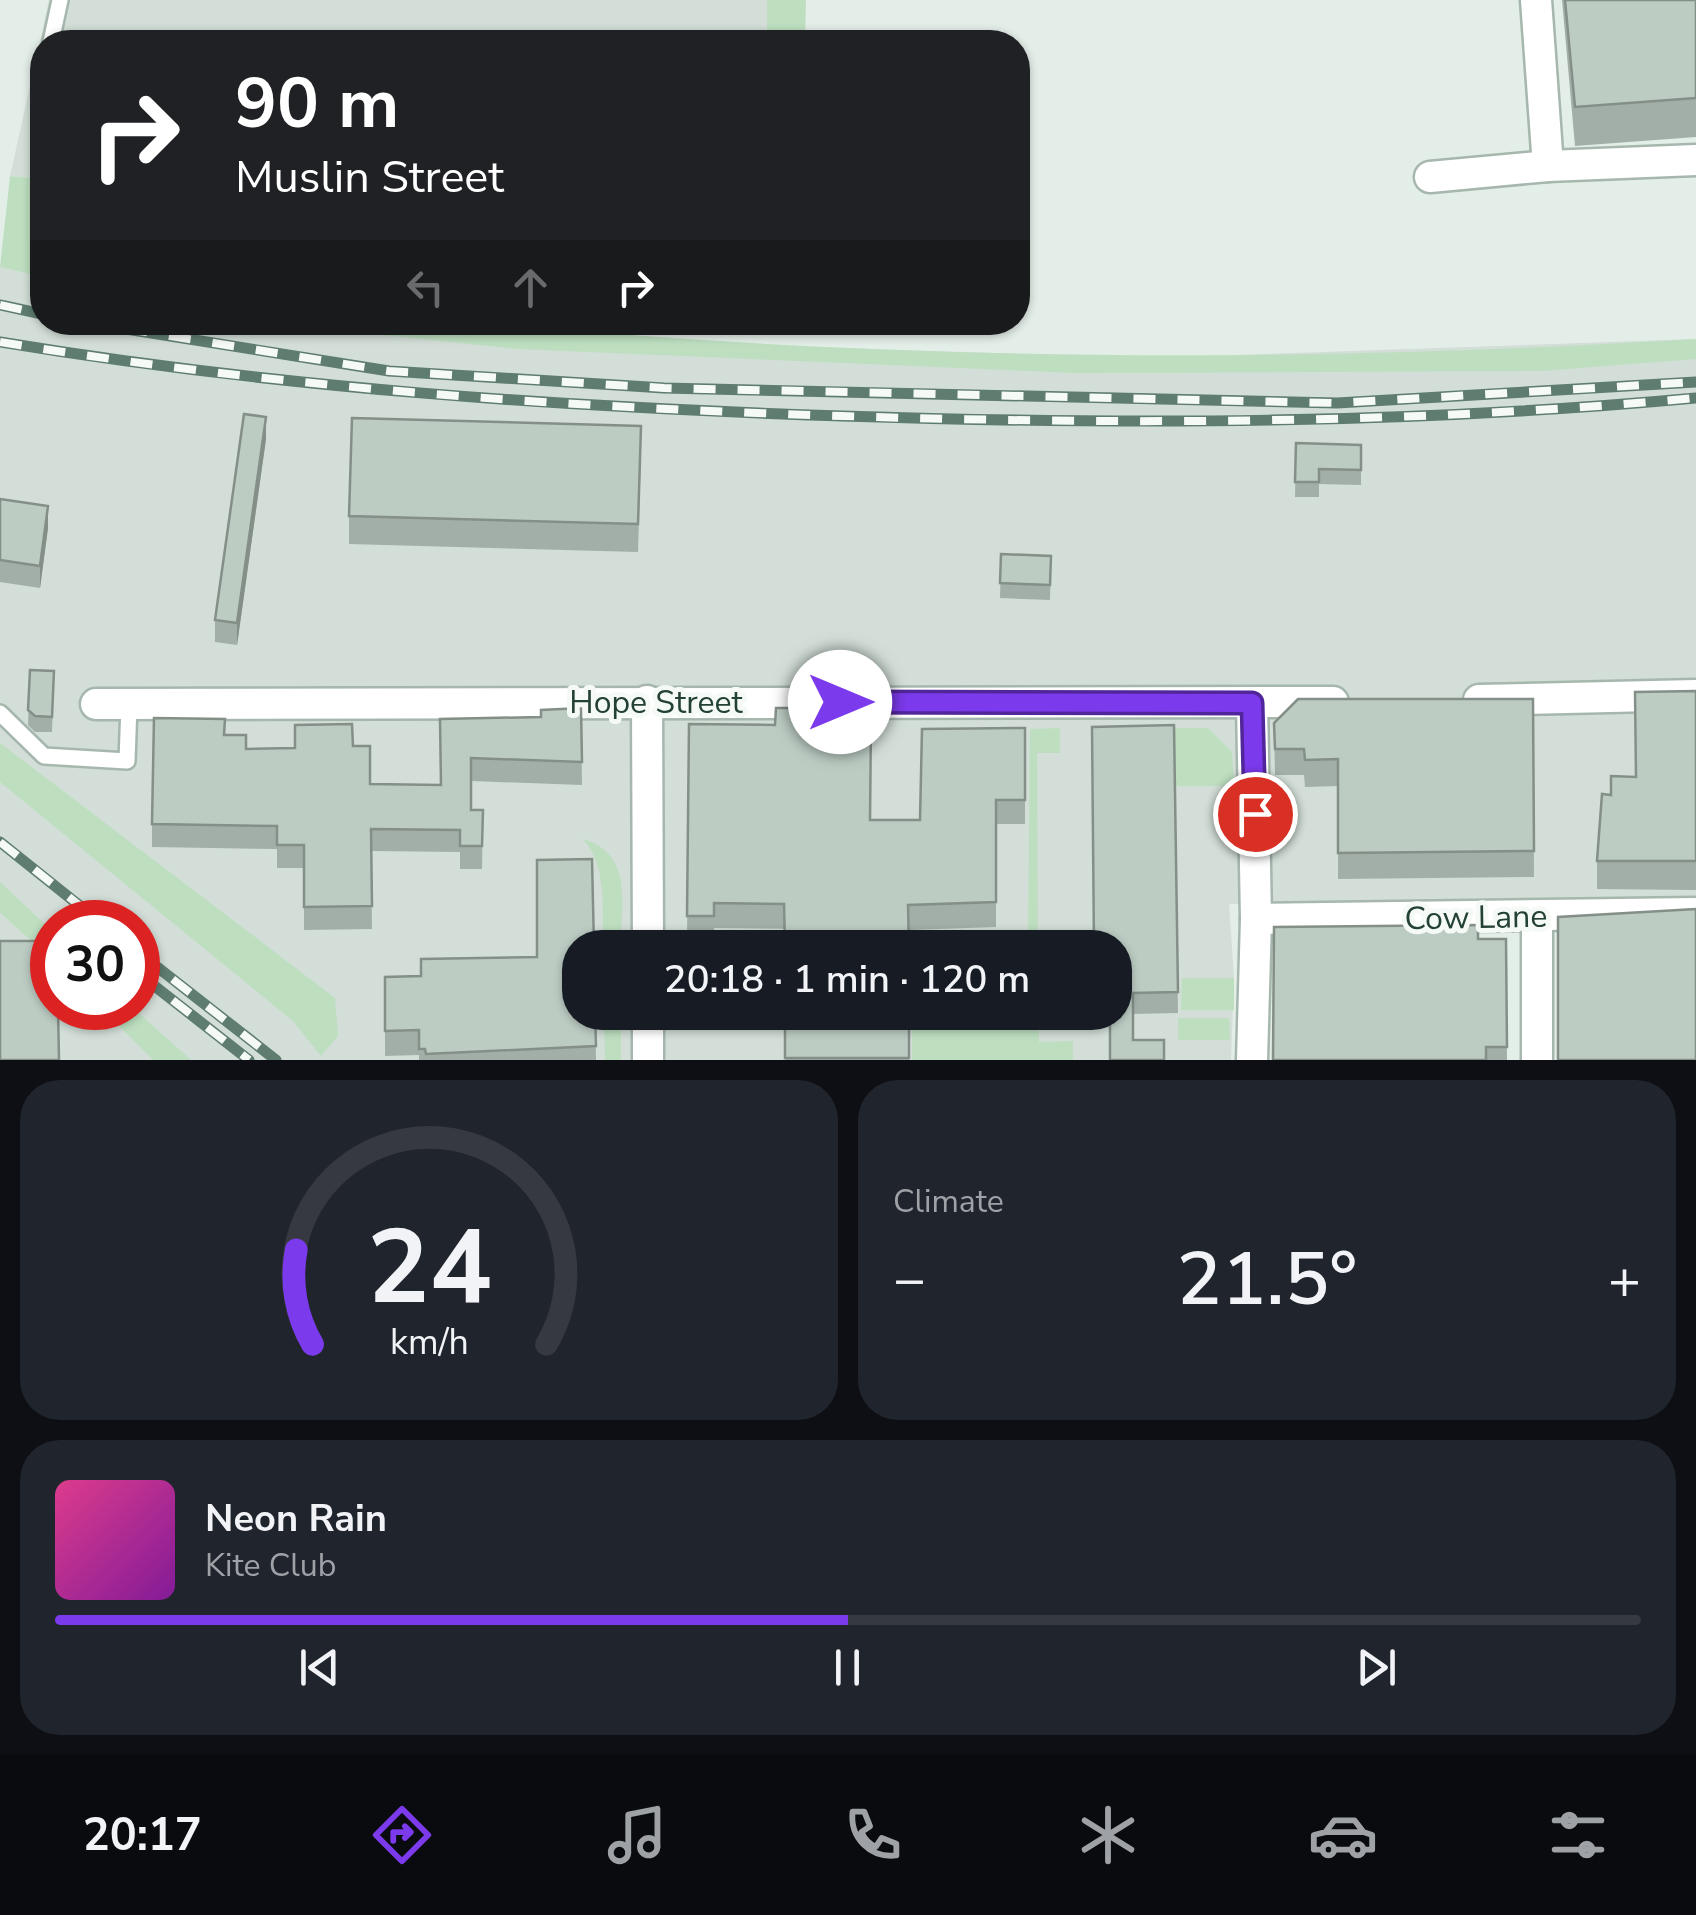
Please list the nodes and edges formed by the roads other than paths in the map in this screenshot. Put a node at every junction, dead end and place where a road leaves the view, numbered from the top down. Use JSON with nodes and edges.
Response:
{"nodes":[{"id":1,"x":60,"y":0,"type":"edge"},
{"id":2,"x":1536,"y":0,"type":"edge"},
{"id":3,"x":54,"y":30,"type":"edge"},
{"id":4,"x":1696,"y":160,"type":"edge"},
{"id":5,"x":1548,"y":166,"type":"junction"},
{"id":6,"x":1430,"y":177,"type":"dead end"},
{"id":7,"x":1696,"y":695,"type":"edge"},
{"id":8,"x":1456,"y":700,"type":"edge"},
{"id":9,"x":648,"y":702,"type":"junction"},
{"id":10,"x":1364,"y":702,"type":"edge"},
{"id":11,"x":1252,"y":703,"type":"junction"},
{"id":12,"x":96,"y":704,"type":"dead end"},
{"id":13,"x":129,"y":705,"type":"junction"},
{"id":14,"x":0,"y":713,"type":"edge"},
{"id":15,"x":1696,"y":913,"type":"edge"},
{"id":16,"x":1537,"y":917,"type":"junction"},
{"id":17,"x":1256,"y":919,"type":"junction"},
{"id":18,"x":648,"y":930,"type":"edge"},
{"id":19,"x":648,"y":1030,"type":"edge"},
{"id":20,"x":648,"y":1060,"type":"edge"},
{"id":21,"x":1252,"y":1060,"type":"edge"},
{"id":22,"x":1538,"y":1060,"type":"edge"}],
"edges":[{"from":1,"to":3,"type":"lane"},
{"from":2,"to":5,"type":"street"},
{"from":4,"to":5,"type":"street"},
{"from":5,"to":6,"type":"street"},
{"from":7,"to":8,"type":"street"},
{"from":9,"to":11,"type":"street","name":"Hope Street"},
{"from":9,"to":13,"type":"street","name":"Hope Street"},
{"from":9,"to":18,"type":"street"},
{"from":10,"to":11,"type":"street","name":"Hope Street"},
{"from":11,"to":17,"type":"street"},
{"from":12,"to":13,"type":"street","name":"Hope Street"},
{"from":13,"to":14,"type":"lane"},
{"from":15,"to":16,"type":"street","name":"Cow Lane"},
{"from":16,"to":17,"type":"street","name":"Cow Lane"},
{"from":16,"to":22,"type":"street"},
{"from":17,"to":21,"type":"street"},
{"from":19,"to":20,"type":"street"}]}
